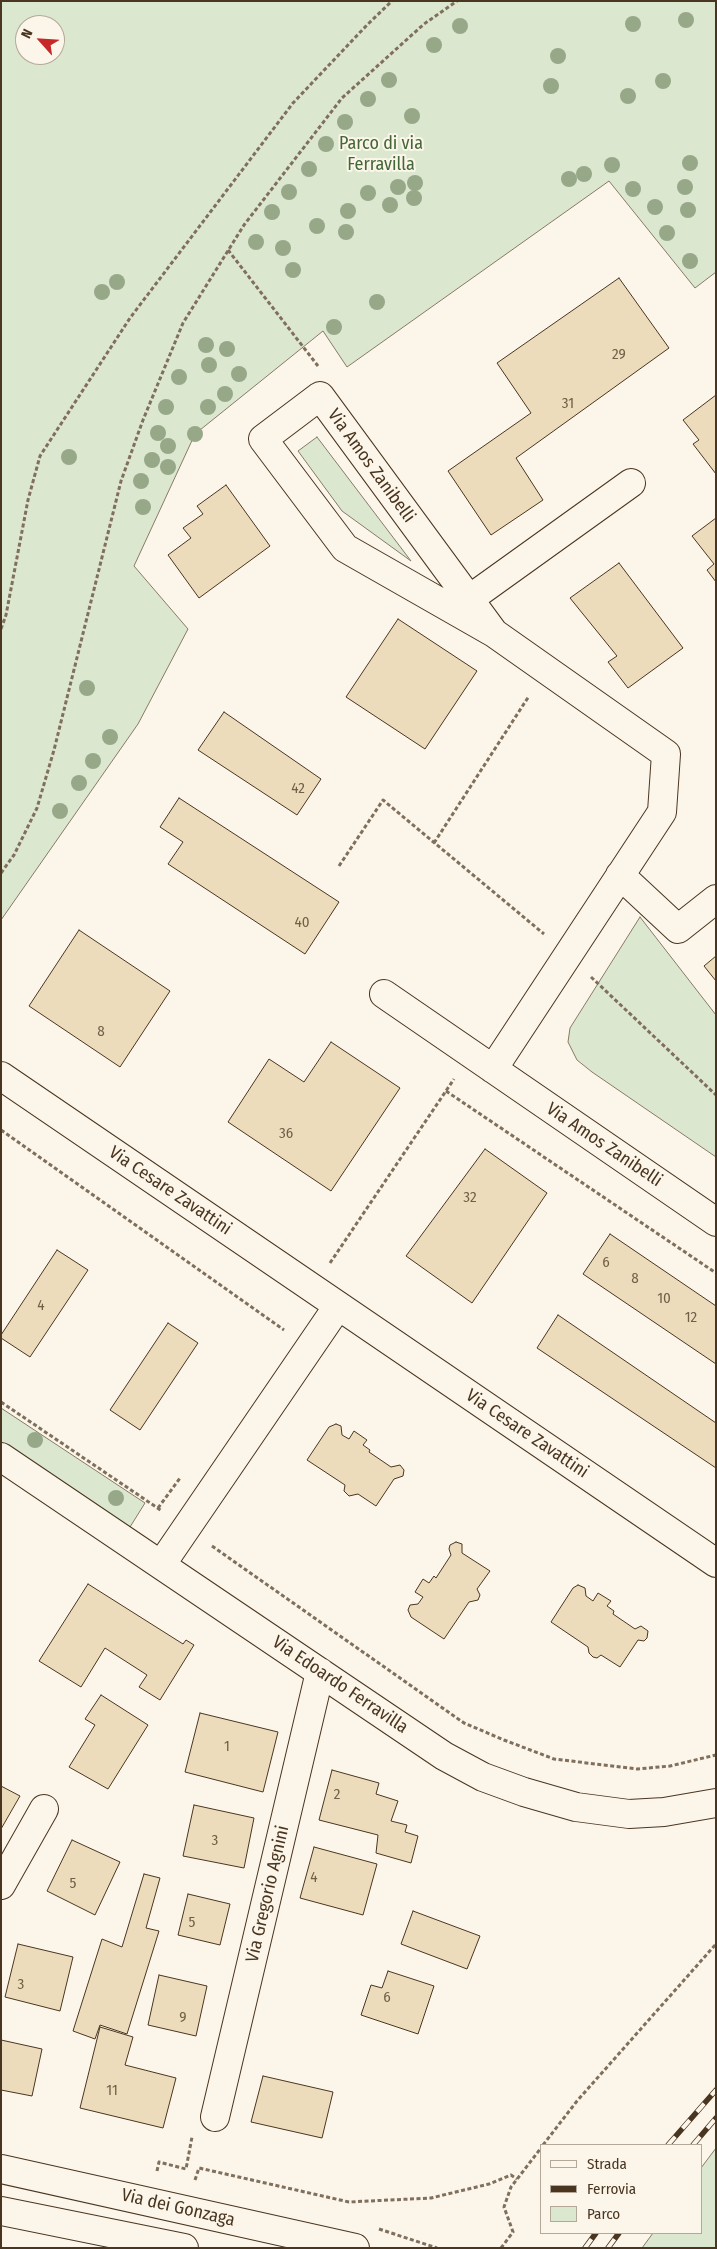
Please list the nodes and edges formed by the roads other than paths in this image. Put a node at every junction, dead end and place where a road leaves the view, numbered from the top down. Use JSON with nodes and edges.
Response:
{"nodes":[{"id":1,"x":631,"y":483,"type":"dead end"},
{"id":2,"x":468,"y":600,"type":"junction"},
{"id":3,"x":494,"y":633,"type":"junction"},
{"id":4,"x":620,"y":875,"type":"junction"},
{"id":5,"x":716,"y":899,"type":"edge"},
{"id":6,"x":384,"y":994,"type":"dead end"},
{"id":7,"x":493,"y":1069,"type":"junction"},
{"id":8,"x":1,"y":1076,"type":"edge"},
{"id":9,"x":716,"y":1222,"type":"edge"},
{"id":10,"x":338,"y":1306,"type":"junction"},
{"id":11,"x":1,"y":1457,"type":"edge"},
{"id":12,"x":716,"y":1563,"type":"edge"},
{"id":13,"x":161,"y":1564,"type":"junction"},
{"id":14,"x":320,"y":1672,"type":"junction"},
{"id":15,"x":716,"y":1803,"type":"edge"},
{"id":16,"x":44,"y":1809,"type":"dead end"},
{"id":17,"x":1,"y":1885,"type":"edge"},
{"id":18,"x":215,"y":2117,"type":"road end"},
{"id":19,"x":1,"y":2169,"type":"edge"},
{"id":20,"x":1,"y":2211,"type":"edge"},
{"id":21,"x":184,"y":2248,"type":"edge"},
{"id":22,"x":355,"y":2248,"type":"edge"}],
"edges":[{"from":1,"to":2,"type":"street"},
{"from":2,"to":3,"type":"street","name":"Via Amos Zanibelli"},
{"from":2,"to":3,"type":"street","name":"Via Amos Zanibelli"},
{"from":3,"to":4,"type":"street","name":"Via Amos Zanibelli"},
{"from":4,"to":5,"type":"street"},
{"from":4,"to":7,"type":"street","name":"Via Amos Zanibelli"},
{"from":6,"to":7,"type":"street","name":"Via Amos Zanibelli"},
{"from":7,"to":9,"type":"street","name":"Via Amos Zanibelli"},
{"from":8,"to":10,"type":"street","name":"Via Cesare Zavattini"},
{"from":10,"to":12,"type":"street","name":"Via Cesare Zavattini"},
{"from":10,"to":13,"type":"street"},
{"from":11,"to":13,"type":"street","name":"Via Edoardo Ferravilla"},
{"from":13,"to":14,"type":"street","name":"Via Edoardo Ferravilla"},
{"from":14,"to":15,"type":"street","name":"Via Edoardo Ferravilla"},
{"from":14,"to":18,"type":"street","name":"Via Gregorio Agnini"},
{"from":16,"to":17,"type":"street"},
{"from":19,"to":22,"type":"street","name":"Via dei Gonzaga"},
{"from":20,"to":21,"type":"street"}]}
